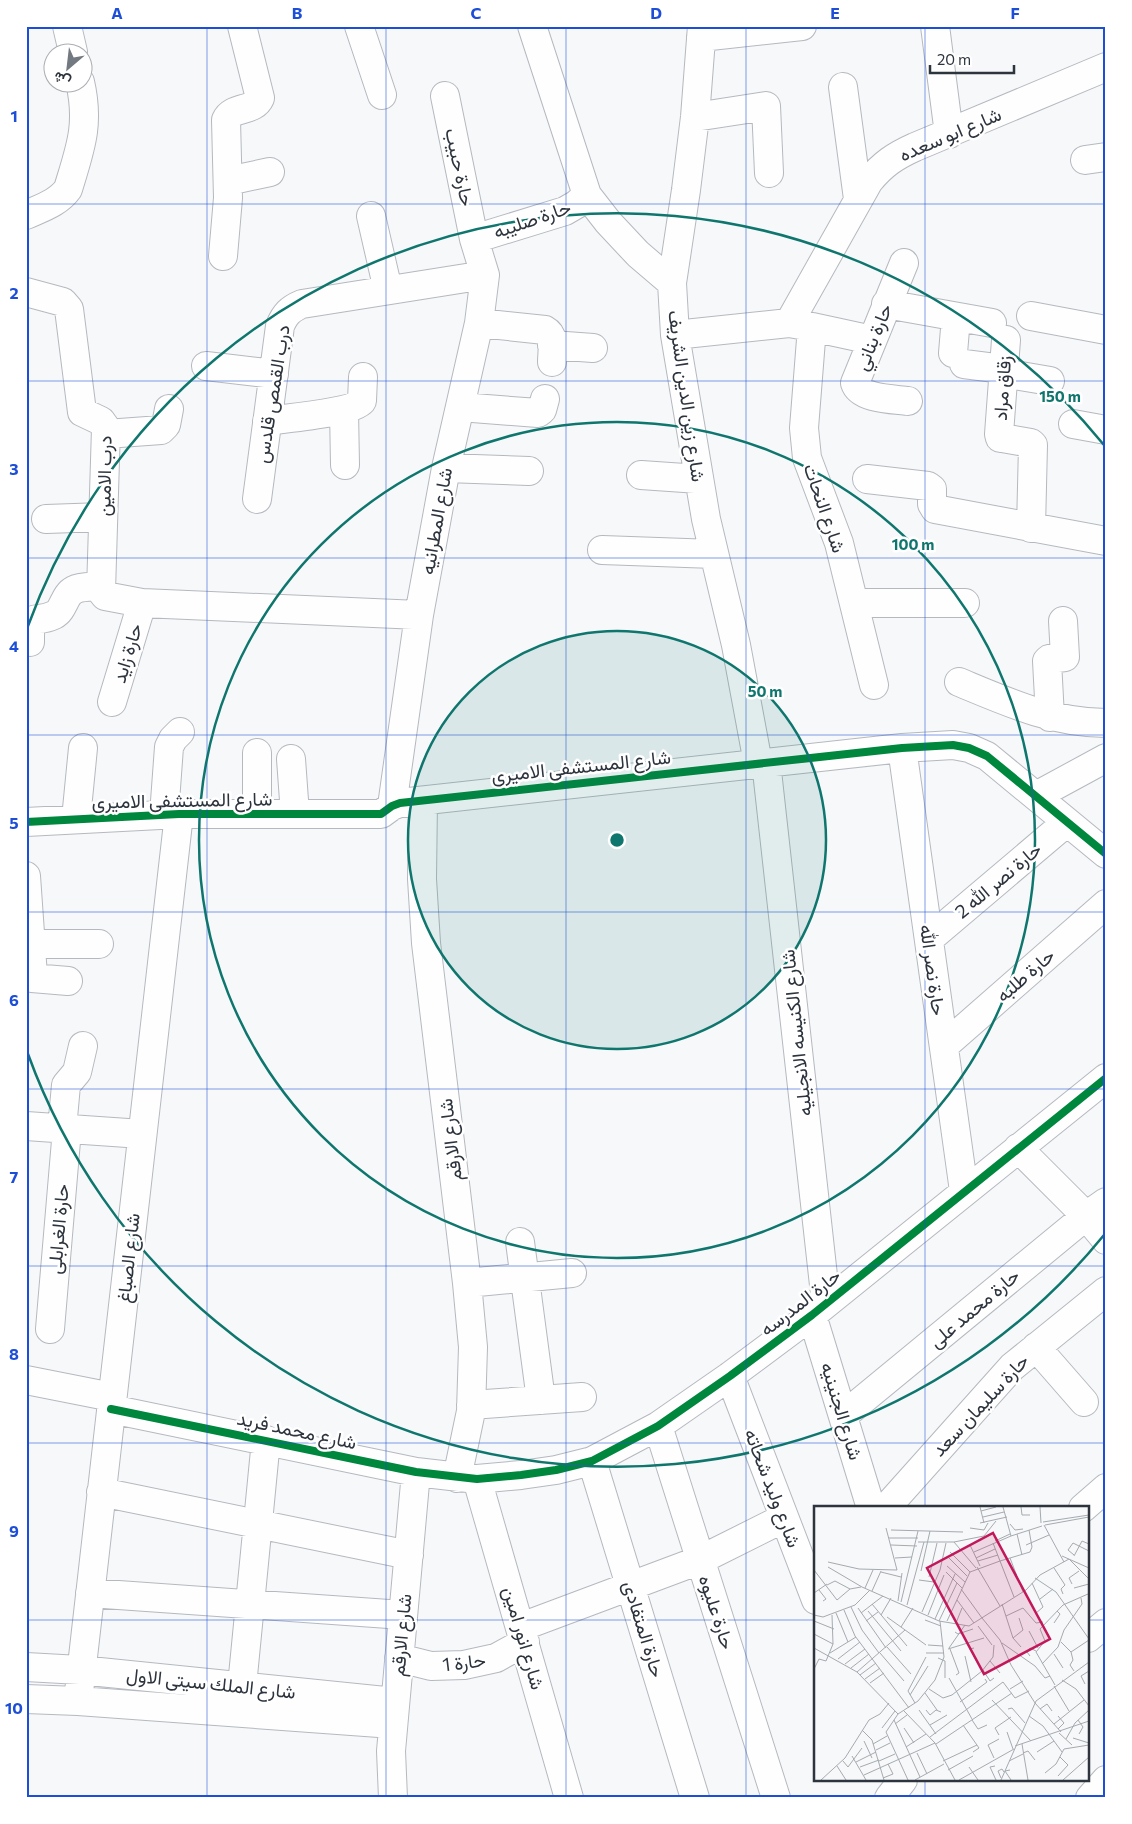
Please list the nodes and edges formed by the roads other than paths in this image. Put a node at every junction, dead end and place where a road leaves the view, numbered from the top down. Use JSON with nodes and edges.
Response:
{"nodes":[{"id":1,"x":67,"y":26,"type":"edge"},
{"id":2,"x":242,"y":26,"type":"edge"},
{"id":3,"x":359,"y":26,"type":"edge"},
{"id":4,"x":532,"y":26,"type":"edge"},
{"id":5,"x":802,"y":26,"type":"edge"},
{"id":6,"x":935,"y":26,"type":"edge"},
{"id":7,"x":701,"y":32,"type":"edge"},
{"id":8,"x":71,"y":42,"type":"edge"},
{"id":9,"x":1106,"y":67,"type":"edge"},
{"id":10,"x":843,"y":87,"type":"dead end"},
{"id":11,"x":82,"y":92,"type":"edge"},
{"id":12,"x":382,"y":94,"type":"dead end"},
{"id":13,"x":445,"y":96,"type":"dead end"},
{"id":14,"x":695,"y":118,"type":"junction"},
{"id":15,"x":948,"y":134,"type":"junction"},
{"id":16,"x":270,"y":172,"type":"dead end"},
{"id":17,"x":769,"y":173,"type":"dead end"},
{"id":18,"x":228,"y":181,"type":"junction"},
{"id":19,"x":587,"y":194,"type":"junction"},
{"id":20,"x":858,"y":199,"type":"junction"},
{"id":21,"x":26,"y":215,"type":"edge"},
{"id":22,"x":371,"y":216,"type":"dead end"},
{"id":23,"x":474,"y":238,"type":"junction"},
{"id":24,"x":223,"y":256,"type":"dead end"},
{"id":25,"x":904,"y":263,"type":"dead end"},
{"id":26,"x":485,"y":275,"type":"junction"},
{"id":27,"x":672,"y":283,"type":"junction"},
{"id":28,"x":388,"y":290,"type":"junction"},
{"id":29,"x":26,"y":292,"type":"edge"},
{"id":30,"x":886,"y":304,"type":"junction"},
{"id":31,"x":956,"y":316,"type":"junction"},
{"id":32,"x":1031,"y":316,"type":"dead end"},
{"id":33,"x":479,"y":322,"type":"junction"},
{"id":34,"x":800,"y":325,"type":"junction"},
{"id":35,"x":1106,"y":330,"type":"edge"},
{"id":36,"x":675,"y":335,"type":"junction"},
{"id":37,"x":872,"y":340,"type":"junction"},
{"id":38,"x":593,"y":348,"type":"dead end"},
{"id":39,"x":206,"y":366,"type":"dead end"},
{"id":40,"x":1003,"y":371,"type":"junction"},
{"id":41,"x":274,"y":374,"type":"junction"},
{"id":42,"x":363,"y":377,"type":"dead end"},
{"id":43,"x":1050,"y":381,"type":"dead end"},
{"id":44,"x":545,"y":399,"type":"dead end"},
{"id":45,"x":908,"y":401,"type":"dead end"},
{"id":46,"x":460,"y":407,"type":"junction"},
{"id":47,"x":169,"y":409,"type":"dead end"},
{"id":48,"x":344,"y":410,"type":"junction"},
{"id":49,"x":267,"y":421,"type":"junction"},
{"id":50,"x":1073,"y":424,"type":"dead end"},
{"id":51,"x":1106,"y":430,"type":"edge"},
{"id":52,"x":106,"y":434,"type":"junction"},
{"id":53,"x":345,"y":465,"type":"dead end"},
{"id":54,"x":446,"y":468,"type":"junction"},
{"id":55,"x":529,"y":471,"type":"dead end"},
{"id":56,"x":641,"y":475,"type":"dead end"},
{"id":57,"x":698,"y":479,"type":"junction"},
{"id":58,"x":867,"y":479,"type":"dead end"},
{"id":59,"x":257,"y":499,"type":"dead end"},
{"id":60,"x":103,"y":518,"type":"junction"},
{"id":61,"x":46,"y":519,"type":"dead end"},
{"id":62,"x":1031,"y":528,"type":"junction"},
{"id":63,"x":1106,"y":541,"type":"edge"},
{"id":64,"x":602,"y":550,"type":"dead end"},
{"id":65,"x":714,"y":554,"type":"junction"},
{"id":66,"x":101,"y":586,"type":"junction"},
{"id":67,"x":142,"y":603,"type":"junction"},
{"id":68,"x":854,"y":603,"type":"junction"},
{"id":69,"x":965,"y":603,"type":"dead end"},
{"id":70,"x":419,"y":614,"type":"junction"},
{"id":71,"x":1063,"y":621,"type":"dead end"},
{"id":72,"x":30,"y":642,"type":"dead end"},
{"id":73,"x":959,"y":682,"type":"dead end"},
{"id":74,"x":874,"y":685,"type":"dead end"},
{"id":75,"x":112,"y":702,"type":"dead end"},
{"id":76,"x":1050,"y":717,"type":"junction"},
{"id":77,"x":1106,"y":723,"type":"edge"},
{"id":78,"x":180,"y":732,"type":"dead end"},
{"id":79,"x":83,"y":748,"type":"dead end"},
{"id":80,"x":902,"y":748,"type":"junction"},
{"id":81,"x":257,"y":753,"type":"dead end"},
{"id":82,"x":1106,"y":758,"type":"edge"},
{"id":83,"x":292,"y":759,"type":"dead end"},
{"id":84,"x":762,"y":762,"type":"junction"},
{"id":85,"x":1036,"y":796,"type":"junction"},
{"id":86,"x":423,"y":801,"type":"junction"},
{"id":87,"x":392,"y":806,"type":"junction"},
{"id":88,"x":257,"y":814,"type":"junction"},
{"id":89,"x":294,"y":814,"type":"junction"},
{"id":90,"x":171,"y":815,"type":"junction"},
{"id":91,"x":76,"y":820,"type":"junction"},
{"id":92,"x":26,"y":822,"type":"edge"},
{"id":93,"x":1066,"y":822,"type":"junction"},
{"id":94,"x":1106,"y":854,"type":"edge"},
{"id":95,"x":26,"y":876,"type":"edge"},
{"id":96,"x":1106,"y":904,"type":"edge"},
{"id":97,"x":929,"y":938,"type":"junction"},
{"id":98,"x":31,"y":944,"type":"junction"},
{"id":99,"x":99,"y":944,"type":"dead end"},
{"id":100,"x":29,"y":978,"type":"edge"},
{"id":101,"x":68,"y":981,"type":"dead end"},
{"id":102,"x":82,"y":1046,"type":"dead end"},
{"id":103,"x":944,"y":1046,"type":"junction"},
{"id":104,"x":1106,"y":1078,"type":"edge"},
{"id":105,"x":26,"y":1126,"type":"edge"},
{"id":106,"x":64,"y":1129,"type":"junction"},
{"id":107,"x":142,"y":1134,"type":"junction"},
{"id":108,"x":1018,"y":1148,"type":"junction"},
{"id":109,"x":964,"y":1191,"type":"junction"},
{"id":110,"x":1096,"y":1209,"type":"edge"},
{"id":111,"x":1106,"y":1240,"type":"edge"},
{"id":112,"x":520,"y":1242,"type":"dead end"},
{"id":113,"x":572,"y":1273,"type":"dead end"},
{"id":114,"x":525,"y":1277,"type":"junction"},
{"id":115,"x":467,"y":1283,"type":"junction"},
{"id":116,"x":1106,"y":1292,"type":"edge"},
{"id":117,"x":819,"y":1309,"type":"junction"},
{"id":118,"x":50,"y":1329,"type":"dead end"},
{"id":119,"x":1036,"y":1347,"type":"junction"},
{"id":120,"x":730,"y":1376,"type":"junction"},
{"id":121,"x":26,"y":1380,"type":"edge"},
{"id":122,"x":582,"y":1397,"type":"dead end"},
{"id":123,"x":541,"y":1400,"type":"junction"},
{"id":124,"x":1084,"y":1402,"type":"dead end"},
{"id":125,"x":112,"y":1403,"type":"junction"},
{"id":126,"x":471,"y":1405,"type":"junction"},
{"id":127,"x":843,"y":1416,"type":"junction"},
{"id":128,"x":658,"y":1426,"type":"junction"},
{"id":129,"x":266,"y":1440,"type":"junction"},
{"id":130,"x":592,"y":1461,"type":"junction"},
{"id":131,"x":416,"y":1472,"type":"junction"},
{"id":132,"x":467,"y":1478,"type":"junction"},
{"id":133,"x":1106,"y":1488,"type":"edge"},
{"id":134,"x":101,"y":1492,"type":"junction"},
{"id":135,"x":870,"y":1506,"type":"edge"},
{"id":136,"x":888,"y":1506,"type":"edge"},
{"id":137,"x":1085,"y":1506,"type":"edge"},
{"id":138,"x":784,"y":1518,"type":"junction"},
{"id":139,"x":258,"y":1523,"type":"junction"},
{"id":140,"x":806,"y":1547,"type":"edge"},
{"id":141,"x":409,"y":1555,"type":"junction"},
{"id":142,"x":700,"y":1560,"type":"junction"},
{"id":143,"x":630,"y":1586,"type":"junction"},
{"id":144,"x":814,"y":1589,"type":"edge"},
{"id":145,"x":90,"y":1594,"type":"junction"},
{"id":146,"x":250,"y":1604,"type":"junction"},
{"id":147,"x":403,"y":1615,"type":"junction"},
{"id":148,"x":1106,"y":1623,"type":"edge"},
{"id":149,"x":523,"y":1634,"type":"junction"},
{"id":150,"x":1090,"y":1636,"type":"edge"},
{"id":151,"x":399,"y":1658,"type":"junction"},
{"id":152,"x":26,"y":1667,"type":"edge"},
{"id":153,"x":80,"y":1670,"type":"junction"},
{"id":154,"x":242,"y":1686,"type":"junction"},
{"id":155,"x":26,"y":1699,"type":"edge"},
{"id":156,"x":78,"y":1701,"type":"junction"},
{"id":157,"x":394,"y":1713,"type":"junction"},
{"id":158,"x":1106,"y":1780,"type":"edge"},
{"id":159,"x":901,"y":1782,"type":"edge"},
{"id":160,"x":394,"y":1798,"type":"edge"},
{"id":161,"x":570,"y":1798,"type":"edge"},
{"id":162,"x":695,"y":1798,"type":"edge"},
{"id":163,"x":776,"y":1798,"type":"edge"},
{"id":164,"x":889,"y":1798,"type":"edge"},
{"id":165,"x":1090,"y":1798,"type":"edge"}],
"edges":[{"from":1,"to":8,"type":"street"},
{"from":2,"to":18,"type":"street"},
{"from":3,"to":12,"type":"street"},
{"from":4,"to":19,"type":"street"},
{"from":5,"to":7,"type":"street"},
{"from":6,"to":15,"type":"street"},
{"from":7,"to":14,"type":"street","name":"شارع زين الدين الشريف"},
{"from":9,"to":15,"type":"street","name":"شارع ابو سعده"},
{"from":10,"to":20,"type":"street"},
{"from":11,"to":21,"type":"street"},
{"from":13,"to":23,"type":"street","name":"حارة حبيب"},
{"from":14,"to":17,"type":"street"},
{"from":14,"to":27,"type":"street","name":"شارع زين الدين الشريف"},
{"from":15,"to":20,"type":"street","name":"شارع ابو سعده"},
{"from":16,"to":18,"type":"street"},
{"from":18,"to":24,"type":"street"},
{"from":19,"to":23,"type":"street","name":"حارة صليبه"},
{"from":19,"to":27,"type":"street"},
{"from":20,"to":34,"type":"street","name":"شارع ابو سعده"},
{"from":22,"to":28,"type":"street"},
{"from":23,"to":26,"type":"street","name":"شارع المطرانيه"},
{"from":25,"to":30,"type":"street","name":"حارة بناني"},
{"from":26,"to":28,"type":"street","name":"درب القمص قلدس"},
{"from":26,"to":33,"type":"street","name":"شارع المطرانيه"},
{"from":27,"to":36,"type":"street","name":"شارع زين الدين الشريف"},
{"from":28,"to":41,"type":"street","name":"درب القمص قلدس"},
{"from":29,"to":52,"type":"street","name":"درب الامين"},
{"from":30,"to":31,"type":"street"},
{"from":30,"to":37,"type":"street","name":"حارة بناني"},
{"from":31,"to":40,"type":"street","name":"زقاق مراد"},
{"from":31,"to":40,"type":"street"},
{"from":32,"to":35,"type":"street"},
{"from":33,"to":38,"type":"street"},
{"from":33,"to":46,"type":"street","name":"شارع المطرانيه"},
{"from":34,"to":36,"type":"street"},
{"from":34,"to":37,"type":"street"},
{"from":34,"to":68,"type":"street","name":"شارع النحات"},
{"from":36,"to":57,"type":"street","name":"شارع زين الدين الشريف"},
{"from":37,"to":45,"type":"street","name":"حارة بناني"},
{"from":39,"to":41,"type":"street"},
{"from":40,"to":43,"type":"street"},
{"from":40,"to":62,"type":"street","name":"زقاق مراد"},
{"from":41,"to":49,"type":"street","name":"درب القمص قلدس"},
{"from":42,"to":48,"type":"street"},
{"from":44,"to":46,"type":"street"},
{"from":46,"to":54,"type":"street","name":"شارع المطرانيه"},
{"from":47,"to":52,"type":"street"},
{"from":48,"to":49,"type":"street"},
{"from":48,"to":53,"type":"street"},
{"from":49,"to":59,"type":"street","name":"درب القمص قلدس"},
{"from":50,"to":51,"type":"street"},
{"from":52,"to":60,"type":"street","name":"درب الامين"},
{"from":54,"to":55,"type":"street"},
{"from":54,"to":70,"type":"street","name":"شارع المطرانيه"},
{"from":56,"to":57,"type":"street"},
{"from":57,"to":65,"type":"street","name":"شارع زين الدين الشريف"},
{"from":58,"to":62,"type":"street"},
{"from":60,"to":61,"type":"street"},
{"from":60,"to":66,"type":"street","name":"درب الامين"},
{"from":62,"to":63,"type":"street"},
{"from":64,"to":65,"type":"street"},
{"from":65,"to":84,"type":"street","name":"شارع زين الدين الشريف"},
{"from":66,"to":67,"type":"street"},
{"from":66,"to":72,"type":"street"},
{"from":67,"to":70,"type":"street"},
{"from":67,"to":75,"type":"street","name":"حارة زايد"},
{"from":68,"to":69,"type":"street"},
{"from":68,"to":74,"type":"street","name":"شارع النحات"},
{"from":70,"to":87,"type":"street","name":"شارع المطرانيه"},
{"from":71,"to":76,"type":"street"},
{"from":73,"to":76,"type":"street"},
{"from":76,"to":77,"type":"street"},
{"from":78,"to":90,"type":"street","name":"شارع الصباغ"},
{"from":79,"to":91,"type":"street"},
{"from":80,"to":84,"type":"street","name":"شارع المستشفى الاميرى"},
{"from":80,"to":85,"type":"street","name":"شارع المستشفى الاميرى"},
{"from":80,"to":97,"type":"street","name":"حارة نصر الله"},
{"from":81,"to":88,"type":"street"},
{"from":82,"to":85,"type":"street"},
{"from":83,"to":89,"type":"street"},
{"from":84,"to":86,"type":"street","name":"شارع المستشفى الاميرى"},
{"from":84,"to":117,"type":"street","name":"شارع الكنيسه الانجيليه"},
{"from":85,"to":93,"type":"street","name":"شارع المستشفى الاميرى"},
{"from":86,"to":87,"type":"street","name":"شارع المستشفى الاميرى"},
{"from":86,"to":115,"type":"street","name":"شارع الارقم"},
{"from":87,"to":89,"type":"street","name":"شارع المستشفى الاميرى"},
{"from":88,"to":89,"type":"street","name":"شارع المستشفى الاميرى"},
{"from":88,"to":90,"type":"street","name":"شارع المستشفى الاميرى"},
{"from":90,"to":91,"type":"street","name":"شارع المستشفى الاميرى"},
{"from":90,"to":107,"type":"street","name":"شارع الصباغ"},
{"from":91,"to":92,"type":"street","name":"شارع المستشفى الاميرى"},
{"from":93,"to":94,"type":"street","name":"شارع المستشفى الاميرى"},
{"from":93,"to":97,"type":"street","name":"حارة نصر الله 2"},
{"from":95,"to":98,"type":"street"},
{"from":96,"to":103,"type":"street","name":"حارة طلبه"},
{"from":97,"to":103,"type":"street","name":"حارة نصر الله"},
{"from":98,"to":99,"type":"street"},
{"from":98,"to":100,"type":"street"},
{"from":100,"to":101,"type":"street"},
{"from":102,"to":106,"type":"street","name":"حارة الغرابلى"},
{"from":103,"to":109,"type":"street","name":"حارة نصر الله"},
{"from":104,"to":108,"type":"street","name":"حارة المدرسه"},
{"from":105,"to":106,"type":"street"},
{"from":106,"to":107,"type":"street"},
{"from":106,"to":118,"type":"street","name":"حارة الغرابلى"},
{"from":107,"to":125,"type":"street","name":"شارع الصباغ"},
{"from":108,"to":109,"type":"street","name":"حارة المدرسه"},
{"from":108,"to":110,"type":"street"},
{"from":109,"to":117,"type":"street","name":"حارة المدرسه"},
{"from":110,"to":111,"type":"street"},
{"from":110,"to":127,"type":"street","name":"حارة محمد على"},
{"from":112,"to":114,"type":"street"},
{"from":113,"to":114,"type":"street"},
{"from":114,"to":115,"type":"street"},
{"from":114,"to":123,"type":"street"},
{"from":115,"to":126,"type":"street","name":"شارع الارقم"},
{"from":116,"to":119,"type":"street","name":"حارة سليمان سعد"},
{"from":117,"to":120,"type":"street","name":"حارة المدرسه"},
{"from":117,"to":127,"type":"street","name":"شارع الجنينيه"},
{"from":119,"to":124,"type":"street"},
{"from":119,"to":136,"type":"street","name":"حارة سليمان سعد"},
{"from":120,"to":128,"type":"street","name":"حارة المدرسه"},
{"from":120,"to":138,"type":"street","name":"شارع وليد شحاته"},
{"from":121,"to":125,"type":"street","name":"شارع محمد فريد"},
{"from":122,"to":123,"type":"street"},
{"from":123,"to":126,"type":"street"},
{"from":125,"to":129,"type":"street","name":"شارع محمد فريد"},
{"from":125,"to":134,"type":"street","name":"شارع الصباغ"},
{"from":126,"to":132,"type":"street","name":"شارع الارقم"},
{"from":127,"to":135,"type":"street","name":"شارع الجنينيه"},
{"from":128,"to":130,"type":"street","name":"حارة المدرسه"},
{"from":128,"to":142,"type":"street","name":"حارة عليوه"},
{"from":129,"to":131,"type":"street","name":"شارع محمد فريد"},
{"from":129,"to":139,"type":"street"},
{"from":130,"to":132,"type":"street","name":"حارة المدرسه"},
{"from":130,"to":143,"type":"street","name":"حارة المتفادى"},
{"from":131,"to":132,"type":"street","name":"شارع محمد فريد"},
{"from":131,"to":141,"type":"street","name":"شارع الارقم"},
{"from":132,"to":149,"type":"street","name":"شارع انور امين"},
{"from":133,"to":137,"type":"street"},
{"from":134,"to":139,"type":"street"},
{"from":134,"to":145,"type":"street","name":"شارع الصباغ"},
{"from":138,"to":140,"type":"street","name":"شارع وليد شحاته"},
{"from":138,"to":142,"type":"street","name":"حارة 1"},
{"from":139,"to":141,"type":"street"},
{"from":139,"to":146,"type":"street"},
{"from":140,"to":144,"type":"street","name":"شارع وليد شحاته"},
{"from":141,"to":147,"type":"street","name":"شارع الارقم"},
{"from":142,"to":143,"type":"street","name":"حارة 1"},
{"from":142,"to":163,"type":"street","name":"حارة عليوه"},
{"from":143,"to":149,"type":"street","name":"حارة 1"},
{"from":143,"to":162,"type":"street","name":"حارة المتفادى"},
{"from":145,"to":146,"type":"street"},
{"from":145,"to":153,"type":"street","name":"شارع الصباغ"},
{"from":146,"to":147,"type":"street"},
{"from":146,"to":154,"type":"street"},
{"from":147,"to":151,"type":"street","name":"شارع الارقم"},
{"from":148,"to":150,"type":"street"},
{"from":149,"to":151,"type":"street","name":"حارة 1"},
{"from":149,"to":161,"type":"street","name":"شارع انور امين"},
{"from":151,"to":157,"type":"street","name":"شارع الارقم"},
{"from":152,"to":153,"type":"street","name":"شارع الملك سيتى الاول"},
{"from":153,"to":154,"type":"street","name":"شارع الملك سيتى الاول"},
{"from":153,"to":156,"type":"street","name":"شارع الصباغ"},
{"from":154,"to":157,"type":"street","name":"شارع الملك سيتى الاول"},
{"from":155,"to":156,"type":"street","name":"شارع الملك سيتى الاول"},
{"from":156,"to":157,"type":"street","name":"شارع الملك سيتى الاول"},
{"from":157,"to":160,"type":"street","name":"شارع الارقم"},
{"from":158,"to":165,"type":"street"},
{"from":159,"to":164,"type":"street"}]}
